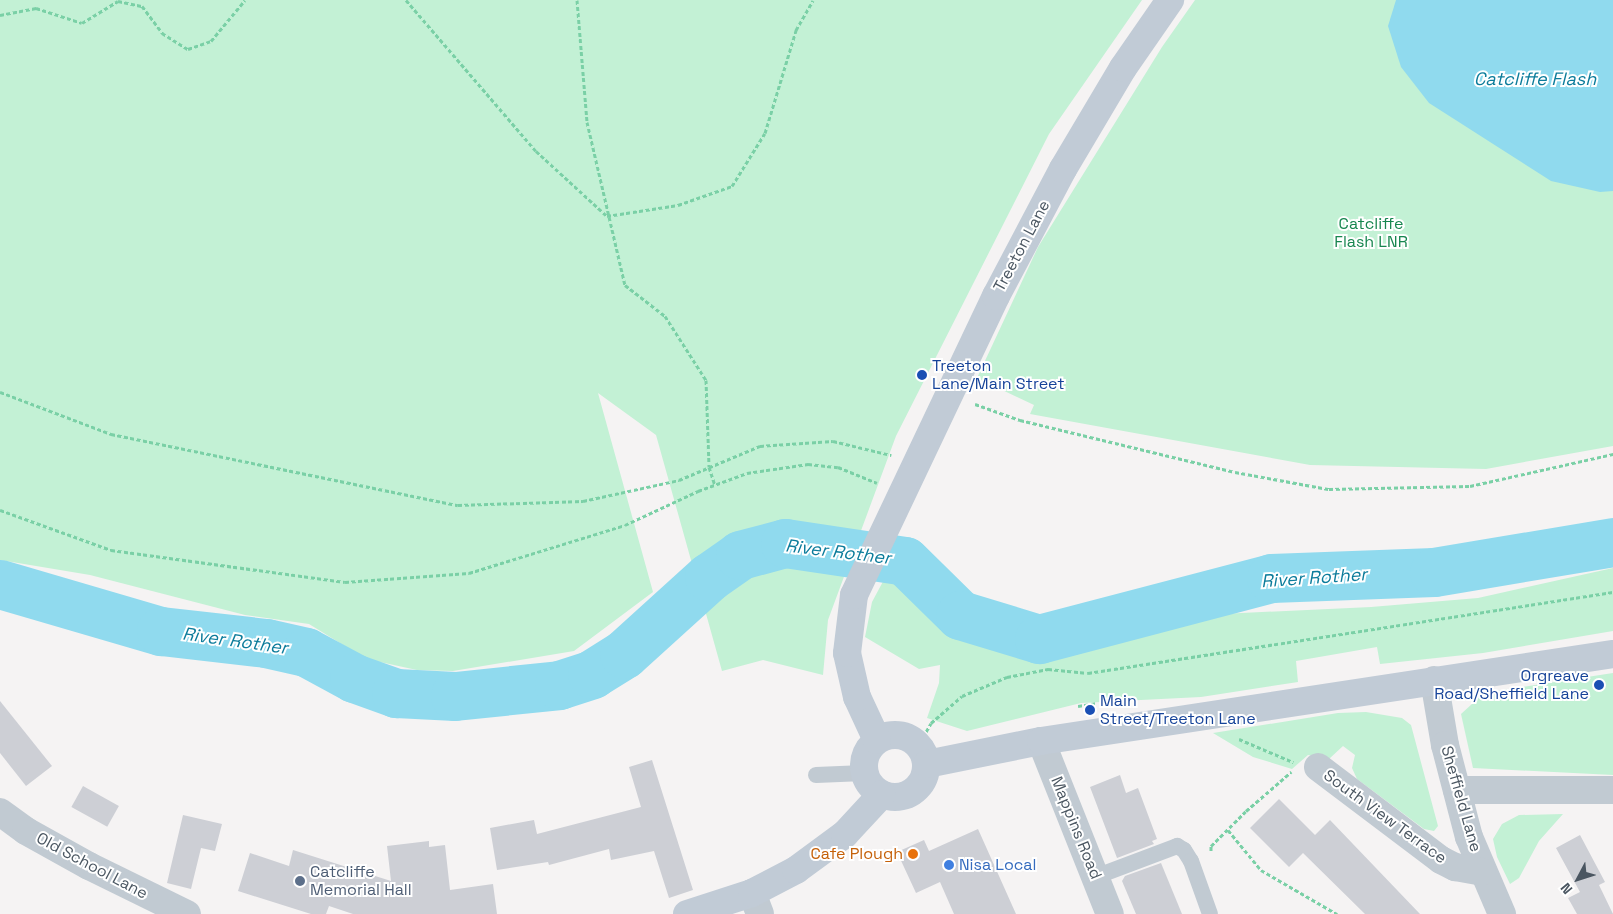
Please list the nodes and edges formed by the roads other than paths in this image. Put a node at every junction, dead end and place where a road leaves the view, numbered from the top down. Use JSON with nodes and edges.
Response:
{"nodes":[{"id":1,"x":1170,"y":0,"type":"edge"},
{"id":2,"x":1613,"y":654,"type":"edge"},
{"id":3,"x":1434,"y":680,"type":"junction"},
{"id":4,"x":877,"y":740,"type":"junction"},
{"id":5,"x":1041,"y":741,"type":"junction"},
{"id":6,"x":923,"y":755,"type":"junction"},
{"id":7,"x":1310,"y":766,"type":"road end"},
{"id":8,"x":864,"y":773,"type":"junction"},
{"id":9,"x":816,"y":775,"type":"dead end"},
{"id":10,"x":1457,"y":790,"type":"junction"},
{"id":11,"x":1613,"y":790,"type":"edge"},
{"id":12,"x":882,"y":794,"type":"junction"},
{"id":13,"x":0,"y":812,"type":"edge"},
{"id":14,"x":1482,"y":872,"type":"junction"},
{"id":15,"x":1095,"y":877,"type":"junction"},
{"id":16,"x":756,"y":903,"type":"edge"},
{"id":17,"x":186,"y":914,"type":"edge"},
{"id":18,"x":687,"y":914,"type":"edge"},
{"id":19,"x":1110,"y":914,"type":"edge"},
{"id":20,"x":1210,"y":914,"type":"edge"},
{"id":21,"x":1502,"y":914,"type":"edge"}],
"edges":[{"from":1,"to":4,"type":"main road","name":"Treeton Lane"},
{"from":2,"to":3,"type":"main road"},
{"from":3,"to":5,"type":"main road"},
{"from":3,"to":10,"type":"street","name":"Sheffield Lane"},
{"from":4,"to":6,"type":"main road"},
{"from":4,"to":8,"type":"main road"},
{"from":5,"to":6,"type":"main road"},
{"from":5,"to":15,"type":"street","name":"Mappins Road"},
{"from":6,"to":12,"type":"main road"},
{"from":7,"to":14,"type":"street","name":"South View Terrace"},
{"from":8,"to":9,"type":"lane"},
{"from":8,"to":12,"type":"main road"},
{"from":10,"to":11,"type":"street"},
{"from":10,"to":14,"type":"street","name":"Sheffield Lane"},
{"from":12,"to":16,"type":"main road"},
{"from":13,"to":17,"type":"street","name":"Old School Lane"},
{"from":14,"to":21,"type":"street","name":"Sheffield Lane"},
{"from":15,"to":19,"type":"street","name":"Mappins Road"},
{"from":15,"to":20,"type":"lane"},
{"from":16,"to":18,"type":"main road"}]}
